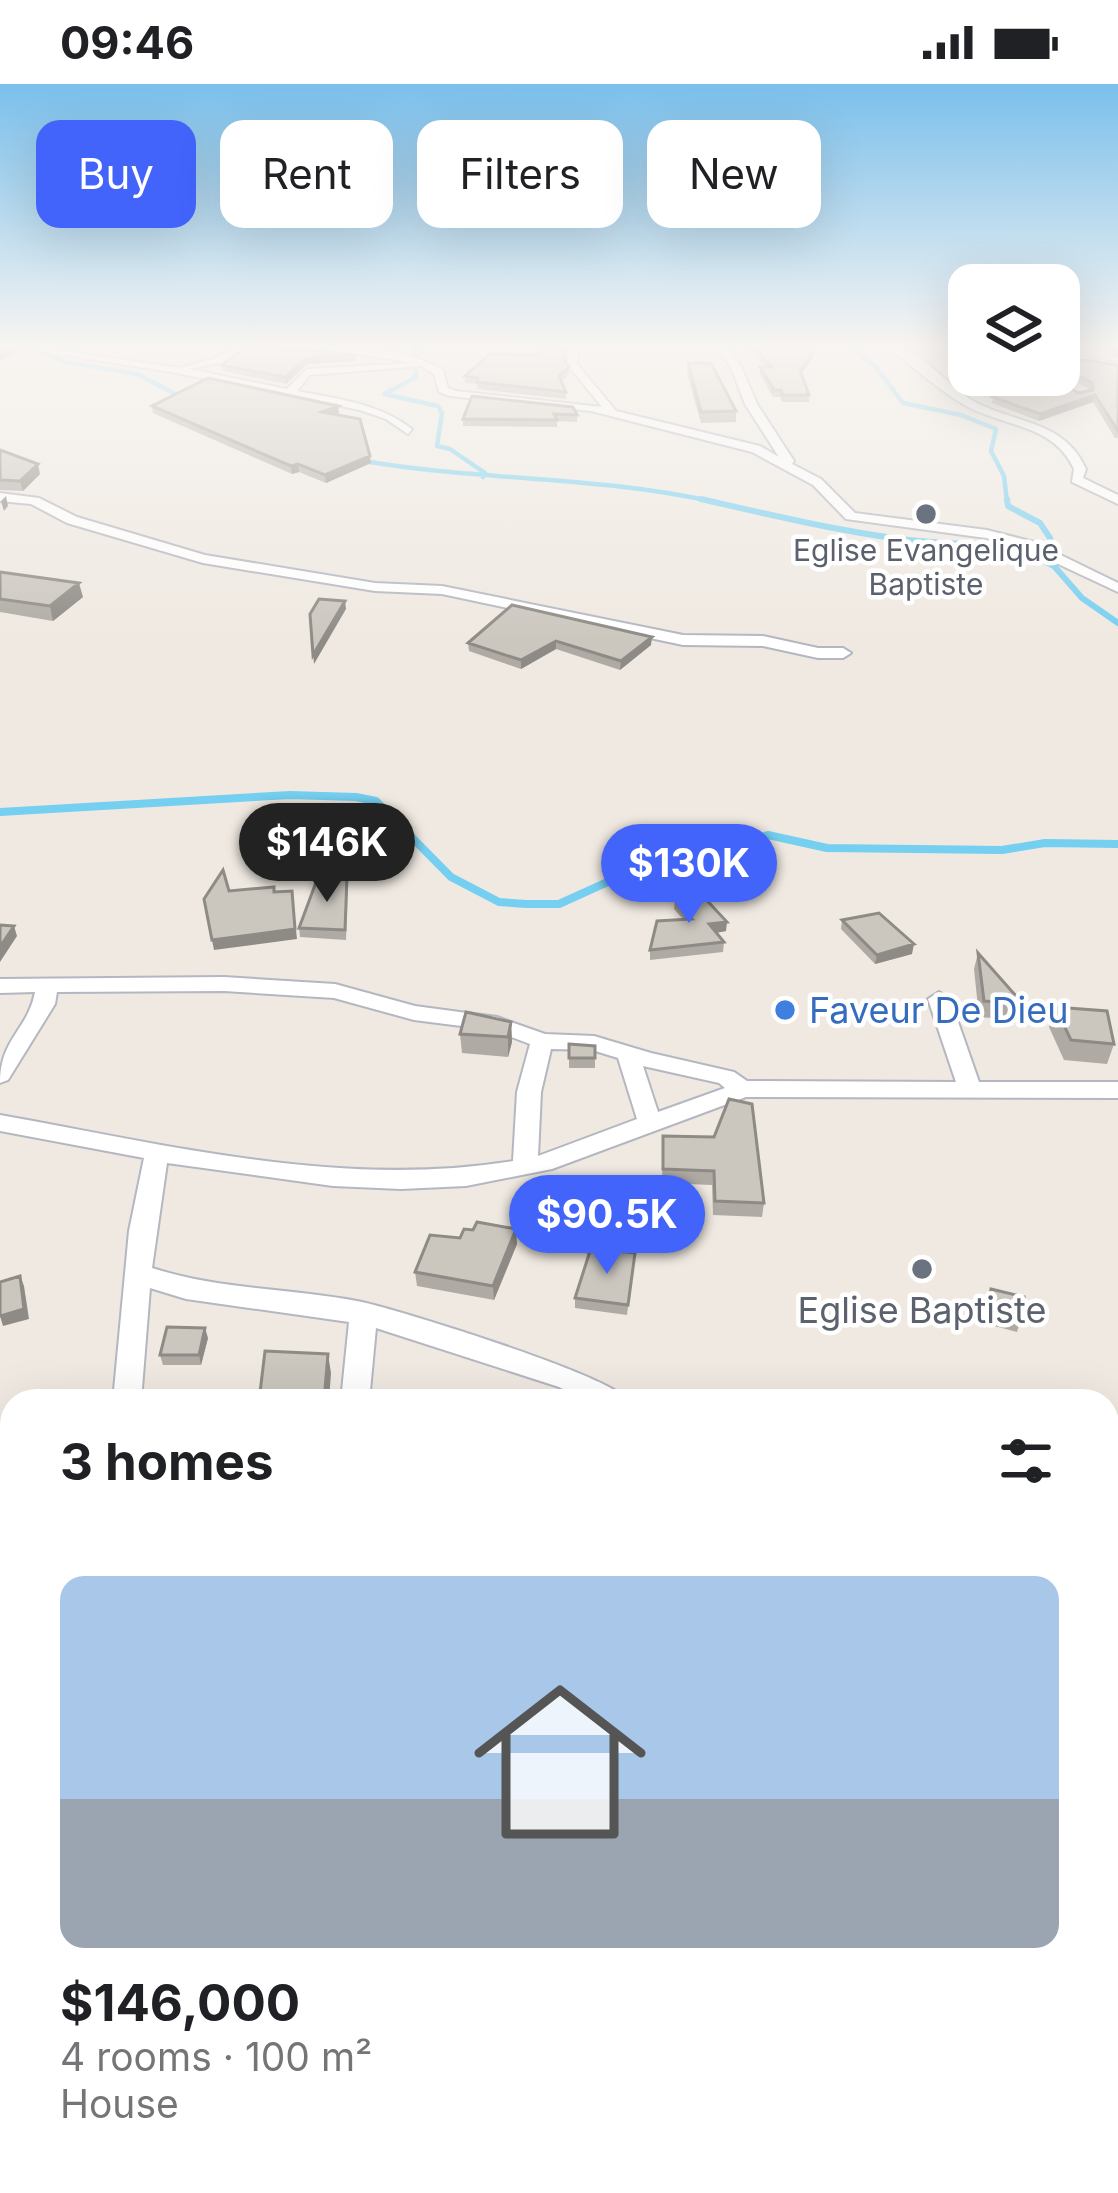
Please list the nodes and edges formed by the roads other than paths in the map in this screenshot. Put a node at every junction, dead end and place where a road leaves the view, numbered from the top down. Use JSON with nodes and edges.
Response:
{"nodes":[{"id":1,"x":737,"y":444,"type":"edge"},
{"id":2,"x":777,"y":444,"type":"edge"},
{"id":3,"x":1067,"y":444,"type":"edge"},
{"id":4,"x":791,"y":466,"type":"junction"},
{"id":5,"x":0,"y":497,"type":"edge"},
{"id":6,"x":1118,"y":500,"type":"edge"},
{"id":7,"x":1118,"y":588,"type":"edge"},
{"id":8,"x":843,"y":653,"type":"dead end"},
{"id":9,"x":0,"y":986,"type":"edge"},
{"id":10,"x":47,"y":988,"type":"junction"},
{"id":11,"x":939,"y":999,"type":"dead end"},
{"id":12,"x":542,"y":1041,"type":"junction"},
{"id":13,"x":628,"y":1054,"type":"junction"},
{"id":14,"x":0,"y":1075,"type":"edge"},
{"id":15,"x":742,"y":1089,"type":"junction"},
{"id":16,"x":970,"y":1090,"type":"junction"},
{"id":17,"x":1118,"y":1090,"type":"edge"},
{"id":18,"x":650,"y":1123,"type":"junction"},
{"id":19,"x":0,"y":1124,"type":"edge"},
{"id":20,"x":157,"y":1153,"type":"junction"},
{"id":21,"x":524,"y":1168,"type":"junction"},
{"id":22,"x":140,"y":1274,"type":"junction"},
{"id":23,"x":364,"y":1313,"type":"junction"},
{"id":24,"x":129,"y":1389,"type":"edge"},
{"id":25,"x":356,"y":1389,"type":"edge"},
{"id":26,"x":589,"y":1389,"type":"edge"}],
"edges":[{"from":1,"to":4,"type":"street"},
{"from":2,"to":4,"type":"street"},
{"from":3,"to":6,"type":"street"},
{"from":4,"to":7,"type":"street"},
{"from":5,"to":8,"type":"street"},
{"from":9,"to":10,"type":"street"},
{"from":10,"to":12,"type":"street"},
{"from":10,"to":14,"type":"street"},
{"from":11,"to":16,"type":"street"},
{"from":12,"to":13,"type":"street"},
{"from":12,"to":21,"type":"street"},
{"from":13,"to":15,"type":"street"},
{"from":13,"to":18,"type":"street"},
{"from":15,"to":16,"type":"street"},
{"from":15,"to":18,"type":"street"},
{"from":16,"to":17,"type":"street"},
{"from":18,"to":21,"type":"street"},
{"from":19,"to":20,"type":"street"},
{"from":20,"to":21,"type":"street"},
{"from":20,"to":22,"type":"street"},
{"from":22,"to":23,"type":"street"},
{"from":22,"to":24,"type":"street"},
{"from":23,"to":25,"type":"street"},
{"from":23,"to":26,"type":"street"}]}
